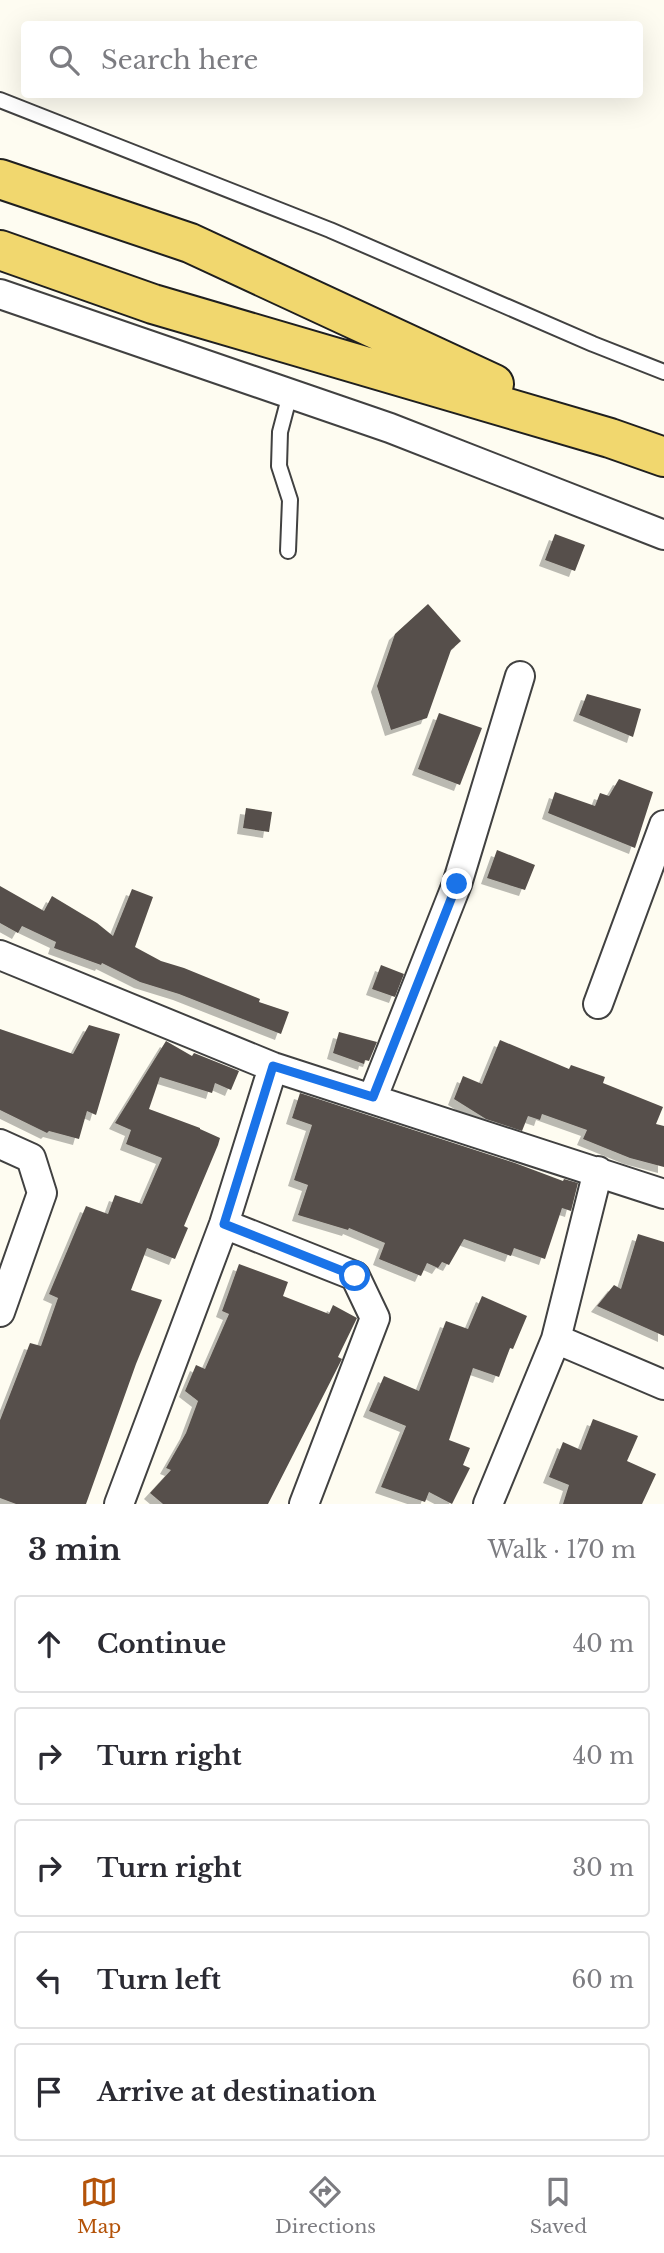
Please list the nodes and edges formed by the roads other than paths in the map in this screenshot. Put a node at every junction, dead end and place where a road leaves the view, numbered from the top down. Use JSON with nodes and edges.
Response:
{"nodes":[{"id":1,"x":0,"y":100,"type":"edge"},
{"id":2,"x":0,"y":179,"type":"edge"},
{"id":3,"x":0,"y":250,"type":"edge"},
{"id":4,"x":0,"y":294,"type":"edge"},
{"id":5,"x":664,"y":372,"type":"edge"},
{"id":6,"x":290,"y":394,"type":"junction"},
{"id":7,"x":610,"y":438,"type":"junction"},
{"id":8,"x":664,"y":457,"type":"edge"},
{"id":9,"x":664,"y":535,"type":"edge"},
{"id":10,"x":288,"y":551,"type":"dead end"},
{"id":11,"x":520,"y":676,"type":"dead end"},
{"id":12,"x":664,"y":825,"type":"edge"},
{"id":13,"x":0,"y":955,"type":"edge"},
{"id":14,"x":598,"y":1004,"type":"dead end"},
{"id":15,"x":273,"y":1066,"type":"junction"},
{"id":16,"x":373,"y":1097,"type":"junction"},
{"id":17,"x":0,"y":1144,"type":"edge"},
{"id":18,"x":598,"y":1171,"type":"junction"},
{"id":19,"x":664,"y":1194,"type":"edge"},
{"id":20,"x":224,"y":1224,"type":"junction"},
{"id":21,"x":0,"y":1312,"type":"edge"},
{"id":22,"x":556,"y":1339,"type":"junction"},
{"id":23,"x":664,"y":1385,"type":"edge"},
{"id":24,"x":119,"y":1504,"type":"edge"},
{"id":25,"x":303,"y":1504,"type":"edge"},
{"id":26,"x":488,"y":1504,"type":"edge"}],
"edges":[{"from":1,"to":5,"type":"lane"},
{"from":2,"to":7,"type":"main road"},
{"from":3,"to":7,"type":"main road"},
{"from":4,"to":6,"type":"street"},
{"from":6,"to":9,"type":"street"},
{"from":6,"to":10,"type":"lane"},
{"from":7,"to":8,"type":"main road"},
{"from":11,"to":16,"type":"street"},
{"from":12,"to":14,"type":"street"},
{"from":13,"to":15,"type":"street"},
{"from":15,"to":16,"type":"street"},
{"from":15,"to":20,"type":"street"},
{"from":16,"to":18,"type":"street"},
{"from":17,"to":21,"type":"street"},
{"from":18,"to":19,"type":"street"},
{"from":18,"to":22,"type":"street"},
{"from":20,"to":24,"type":"street"},
{"from":20,"to":25,"type":"street"},
{"from":22,"to":23,"type":"street"},
{"from":22,"to":26,"type":"street"}]}
